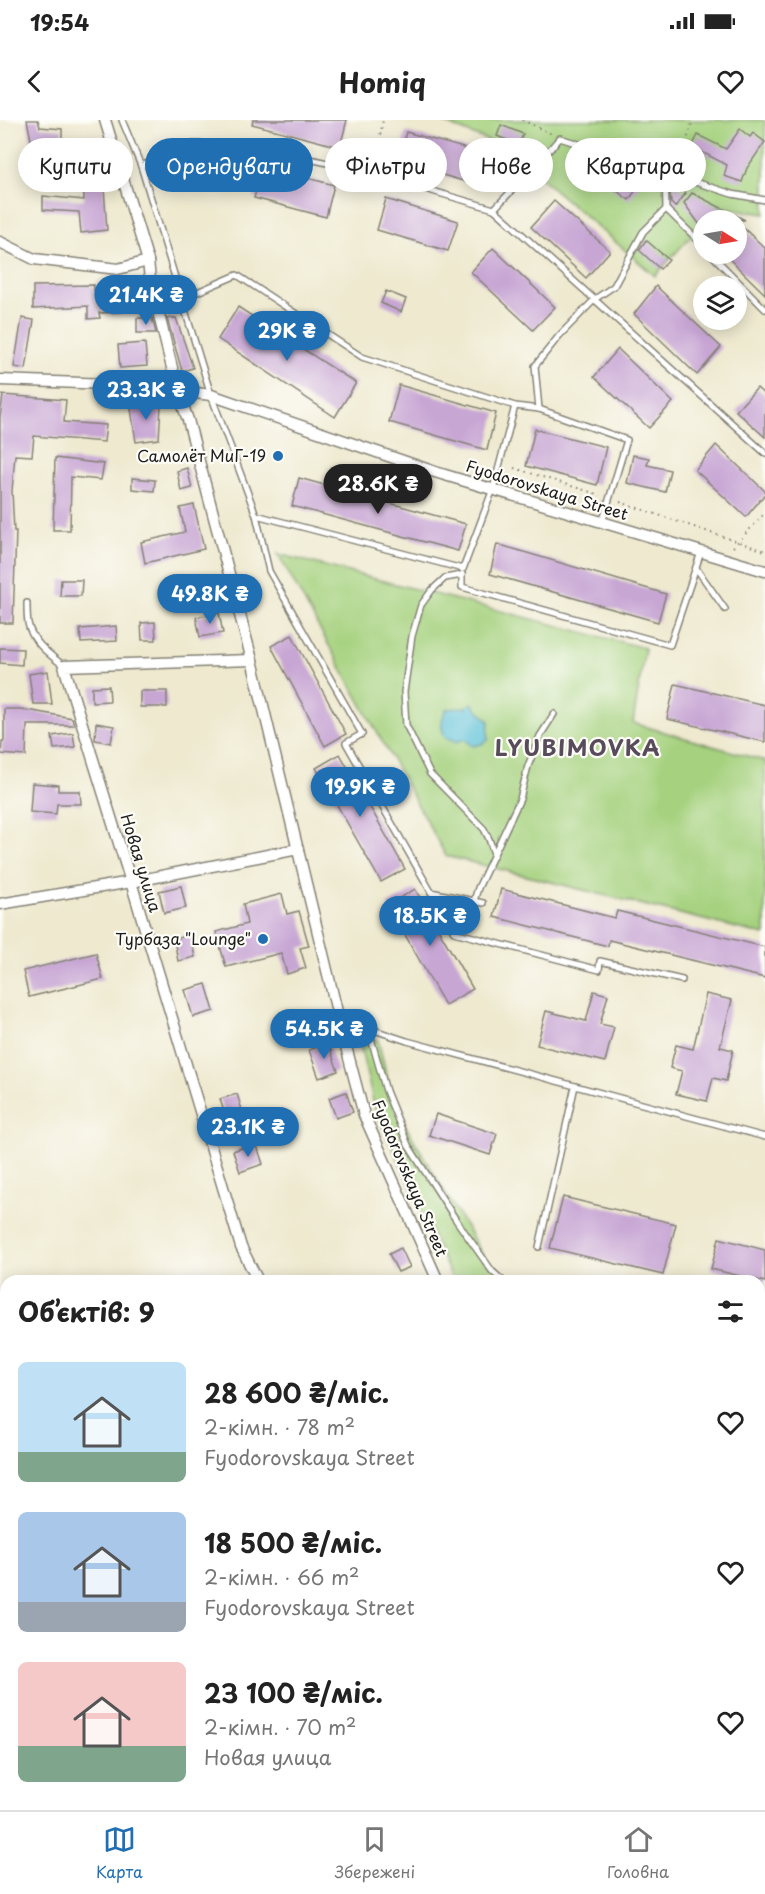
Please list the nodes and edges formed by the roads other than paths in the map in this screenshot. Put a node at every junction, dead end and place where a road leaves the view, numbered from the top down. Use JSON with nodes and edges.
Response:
{"nodes":[{"id":1,"x":105,"y":120,"type":"edge"},
{"id":2,"x":122,"y":120,"type":"edge"},
{"id":3,"x":110,"y":138,"type":"edge"},
{"id":4,"x":565,"y":140,"type":"edge"},
{"id":5,"x":141,"y":166,"type":"junction"},
{"id":6,"x":706,"y":185,"type":"edge"},
{"id":7,"x":127,"y":192,"type":"edge"},
{"id":8,"x":666,"y":192,"type":"edge"},
{"id":9,"x":765,"y":200,"type":"edge"},
{"id":10,"x":494,"y":208,"type":"junction"},
{"id":11,"x":666,"y":209,"type":"junction"},
{"id":12,"x":693,"y":235,"type":"edge"},
{"id":13,"x":0,"y":242,"type":"edge"},
{"id":14,"x":148,"y":261,"type":"junction"},
{"id":15,"x":721,"y":264,"type":"edge"},
{"id":16,"x":181,"y":299,"type":"junction"},
{"id":17,"x":595,"y":299,"type":"junction"},
{"id":18,"x":765,"y":309,"type":"edge"},
{"id":19,"x":0,"y":380,"type":"edge"},
{"id":20,"x":178,"y":392,"type":"junction"},
{"id":21,"x":211,"y":395,"type":"junction"},
{"id":22,"x":515,"y":406,"type":"junction"},
{"id":23,"x":539,"y":410,"type":"junction"},
{"id":24,"x":765,"y":453,"type":"edge"},
{"id":25,"x":493,"y":489,"type":"junction"},
{"id":26,"x":256,"y":515,"type":"junction"},
{"id":27,"x":602,"y":523,"type":"junction"},
{"id":28,"x":701,"y":552,"type":"junction"},
{"id":29,"x":696,"y":568,"type":"junction"},
{"id":30,"x":765,"y":571,"type":"edge"},
{"id":31,"x":462,"y":572,"type":"junction"},
{"id":32,"x":27,"y":603,"type":"dead end"},
{"id":33,"x":725,"y":609,"type":"dead end"},
{"id":34,"x":252,"y":660,"type":"junction"},
{"id":35,"x":64,"y":666,"type":"junction"},
{"id":36,"x":554,"y":714,"type":"dead end"},
{"id":37,"x":298,"y":849,"type":"junction"},
{"id":38,"x":494,"y":854,"type":"junction"},
{"id":39,"x":131,"y":882,"type":"junction"},
{"id":40,"x":431,"y":892,"type":"junction"},
{"id":41,"x":474,"y":901,"type":"junction"},
{"id":42,"x":483,"y":903,"type":"dead end"},
{"id":43,"x":0,"y":904,"type":"edge"},
{"id":44,"x":682,"y":980,"type":"dead end"},
{"id":45,"x":340,"y":1024,"type":"junction"},
{"id":46,"x":368,"y":1028,"type":"junction"},
{"id":47,"x":575,"y":1086,"type":"junction"},
{"id":48,"x":765,"y":1137,"type":"edge"},
{"id":49,"x":539,"y":1246,"type":"dead end"},
{"id":50,"x":255,"y":1275,"type":"edge"},
{"id":51,"x":435,"y":1275,"type":"edge"},
{"id":52,"x":497,"y":1275,"type":"edge"}],
"edges":[{"from":1,"to":3,"type":"street"},
{"from":2,"to":5,"type":"lane"},
{"from":4,"to":10,"type":"lane"},
{"from":5,"to":10,"type":"lane"},
{"from":5,"to":16,"type":"lane"},
{"from":6,"to":9,"type":"lane"},
{"from":7,"to":14,"type":"street"},
{"from":8,"to":11,"type":"lane"},
{"from":10,"to":17,"type":"lane"},
{"from":11,"to":12,"type":"lane"},
{"from":11,"to":17,"type":"lane"},
{"from":13,"to":14,"type":"street"},
{"from":14,"to":20,"type":"street"},
{"from":15,"to":18,"type":"lane"},
{"from":16,"to":21,"type":"lane"},
{"from":16,"to":22,"type":"lane"},
{"from":17,"to":23,"type":"lane"},
{"from":17,"to":24,"type":"lane"},
{"from":19,"to":20,"type":"street"},
{"from":20,"to":21,"type":"street","name":"Fyodorovskaya Street"},
{"from":20,"to":34,"type":"street","name":"Fyodorovskaya Street"},
{"from":21,"to":25,"type":"street","name":"Fyodorovskaya Street"},
{"from":21,"to":26,"type":"lane"},
{"from":22,"to":23,"type":"lane"},
{"from":22,"to":25,"type":"lane"},
{"from":23,"to":27,"type":"lane"},
{"from":25,"to":27,"type":"street","name":"Fyodorovskaya Street"},
{"from":25,"to":31,"type":"lane"},
{"from":26,"to":31,"type":"lane"},
{"from":26,"to":40,"type":"lane"},
{"from":27,"to":28,"type":"street","name":"Fyodorovskaya Street"},
{"from":28,"to":29,"type":"lane"},
{"from":28,"to":30,"type":"street","name":"Fyodorovskaya Street"},
{"from":29,"to":31,"type":"lane"},
{"from":29,"to":33,"type":"lane"},
{"from":31,"to":38,"type":"lane"},
{"from":32,"to":35,"type":"lane"},
{"from":34,"to":35,"type":"street"},
{"from":34,"to":37,"type":"street","name":"Fyodorovskaya Street"},
{"from":35,"to":39,"type":"street","name":"Новая улица"},
{"from":36,"to":38,"type":"lane"},
{"from":37,"to":39,"type":"street"},
{"from":37,"to":45,"type":"street","name":"Fyodorovskaya Street"},
{"from":38,"to":41,"type":"lane"},
{"from":39,"to":43,"type":"street"},
{"from":39,"to":50,"type":"street","name":"Новая улица"},
{"from":40,"to":41,"type":"lane"},
{"from":40,"to":44,"type":"lane"},
{"from":41,"to":42,"type":"lane"},
{"from":45,"to":46,"type":"lane"},
{"from":45,"to":51,"type":"street","name":"Fyodorovskaya Street"},
{"from":46,"to":47,"type":"lane"},
{"from":46,"to":52,"type":"lane"},
{"from":47,"to":48,"type":"lane"},
{"from":47,"to":49,"type":"lane"}]}
